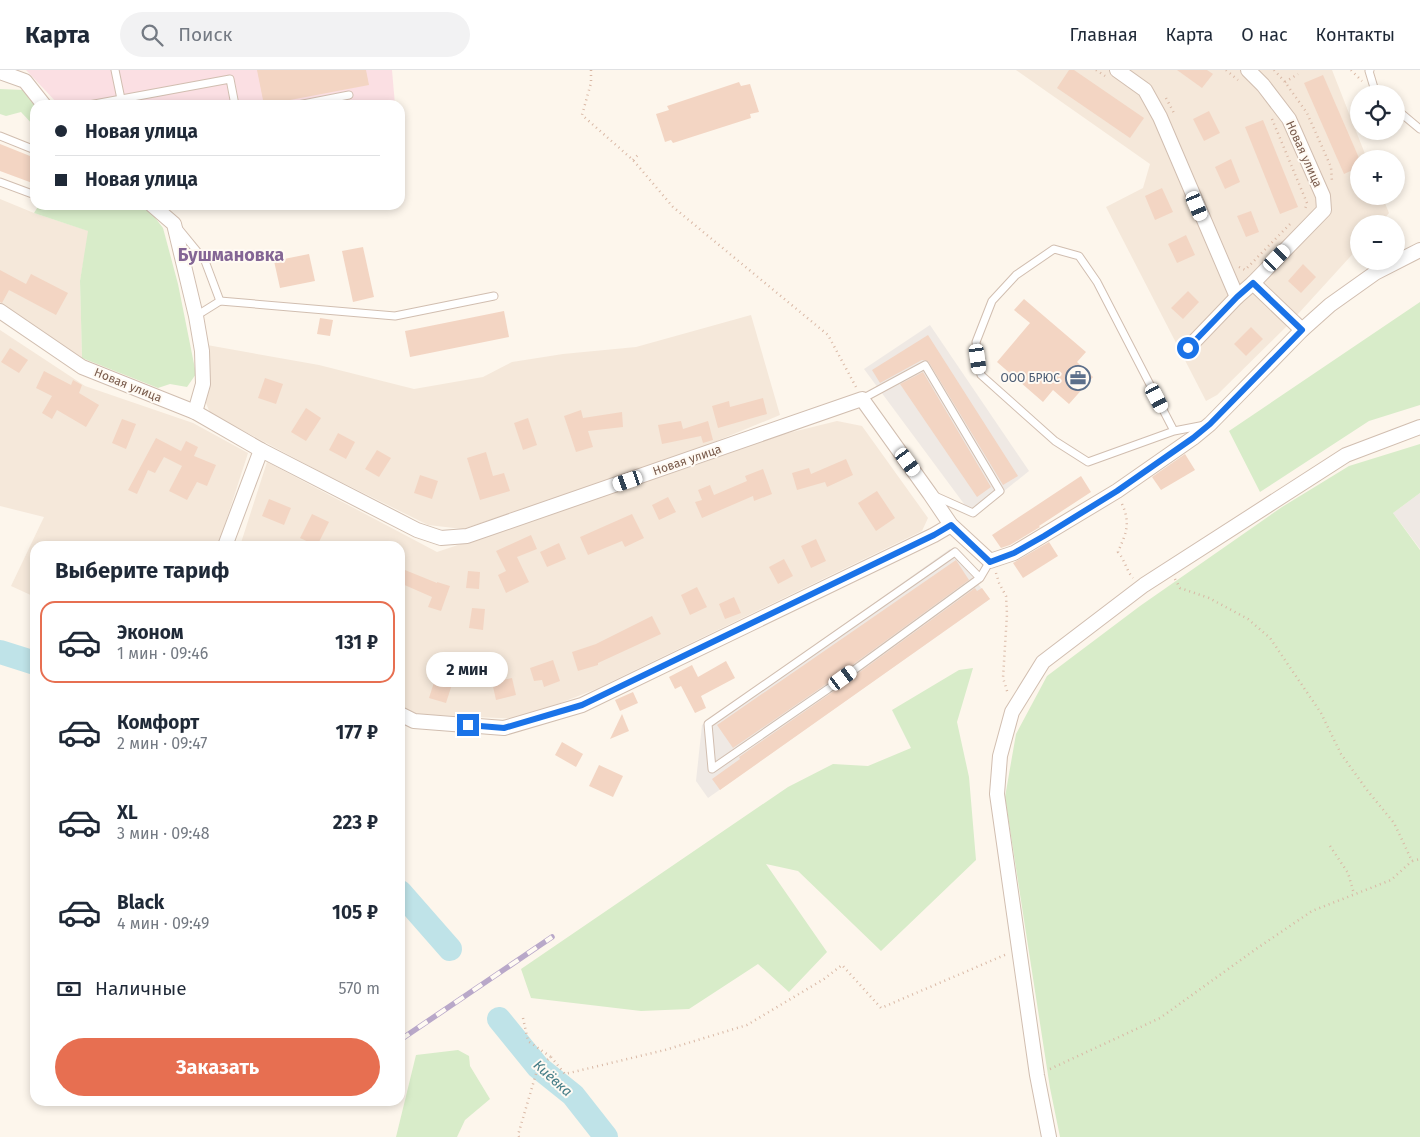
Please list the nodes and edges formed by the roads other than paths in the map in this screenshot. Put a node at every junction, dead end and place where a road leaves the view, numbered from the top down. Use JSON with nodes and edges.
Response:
{"nodes":[{"id":1,"x":115,"y":70,"type":"edge"},
{"id":2,"x":1248,"y":70,"type":"edge"},
{"id":3,"x":1370,"y":70,"type":"edge"},
{"id":4,"x":0,"y":72,"type":"edge"},
{"id":5,"x":1114,"y":76,"type":"edge"},
{"id":6,"x":1373,"y":85,"type":"edge"},
{"id":7,"x":349,"y":95,"type":"dead end"},
{"id":8,"x":121,"y":99,"type":"junction"},
{"id":9,"x":40,"y":100,"type":"edge"},
{"id":10,"x":116,"y":100,"type":"edge"},
{"id":11,"x":234,"y":100,"type":"edge"},
{"id":12,"x":324,"y":100,"type":"edge"},
{"id":13,"x":1405,"y":116,"type":"edge"},
{"id":14,"x":1420,"y":129,"type":"edge"},
{"id":15,"x":0,"y":136,"type":"edge"},
{"id":16,"x":30,"y":148,"type":"edge"},
{"id":17,"x":0,"y":182,"type":"edge"},
{"id":18,"x":30,"y":193,"type":"edge"},
{"id":19,"x":158,"y":210,"type":"edge"},
{"id":20,"x":174,"y":224,"type":"junction"},
{"id":21,"x":1420,"y":250,"type":"edge"},
{"id":22,"x":1253,"y":283,"type":"junction"},
{"id":23,"x":494,"y":296,"type":"dead end"},
{"id":24,"x":1237,"y":297,"type":"junction"},
{"id":25,"x":220,"y":301,"type":"junction"},
{"id":26,"x":0,"y":311,"type":"edge"},
{"id":27,"x":196,"y":316,"type":"junction"},
{"id":28,"x":1302,"y":330,"type":"junction"},
{"id":29,"x":1188,"y":348,"type":"dead end"},
{"id":30,"x":862,"y":399,"type":"junction"},
{"id":31,"x":196,"y":412,"type":"junction"},
{"id":32,"x":1210,"y":424,"type":"junction"},
{"id":33,"x":1420,"y":427,"type":"edge"},
{"id":34,"x":1174,"y":430,"type":"junction"},
{"id":35,"x":261,"y":450,"type":"junction"},
{"id":36,"x":930,"y":494,"type":"junction"},
{"id":37,"x":951,"y":525,"type":"junction"},
{"id":38,"x":227,"y":541,"type":"edge"},
{"id":39,"x":990,"y":562,"type":"junction"},
{"id":40,"x":980,"y":578,"type":"junction"},
{"id":41,"x":405,"y":716,"type":"edge"},
{"id":42,"x":1049,"y":1137,"type":"edge"}],
"edges":[{"from":1,"to":8,"type":"lane"},
{"from":2,"to":22,"type":"street","name":"Новая улица"},
{"from":3,"to":6,"type":"lane"},
{"from":4,"to":9,"type":"street"},
{"from":5,"to":24,"type":"street"},
{"from":7,"to":12,"type":"lane"},
{"from":8,"to":10,"type":"lane"},
{"from":8,"to":11,"type":"lane"},
{"from":13,"to":14,"type":"lane"},
{"from":15,"to":16,"type":"lane"},
{"from":17,"to":18,"type":"lane"},
{"from":19,"to":20,"type":"street"},
{"from":20,"to":25,"type":"lane"},
{"from":20,"to":27,"type":"street"},
{"from":21,"to":28,"type":"street"},
{"from":22,"to":24,"type":"street","name":"Новая улица"},
{"from":22,"to":28,"type":"street"},
{"from":23,"to":25,"type":"lane"},
{"from":24,"to":29,"type":"street","name":"Новая улица"},
{"from":25,"to":27,"type":"lane"},
{"from":26,"to":31,"type":"street","name":"Новая улица"},
{"from":27,"to":31,"type":"street"},
{"from":28,"to":32,"type":"street"},
{"from":30,"to":35,"type":"street","name":"Новая улица"},
{"from":30,"to":36,"type":"street"},
{"from":30,"to":36,"type":"lane"},
{"from":31,"to":35,"type":"street","name":"Новая улица"},
{"from":32,"to":34,"type":"lane"},
{"from":32,"to":39,"type":"street"},
{"from":33,"to":42,"type":"street"},
{"from":34,"to":34,"type":"lane"},
{"from":35,"to":38,"type":"street"},
{"from":36,"to":37,"type":"street"},
{"from":37,"to":39,"type":"street"},
{"from":37,"to":41,"type":"street"},
{"from":39,"to":40,"type":"lane"},
{"from":40,"to":40,"type":"lane"}]}
